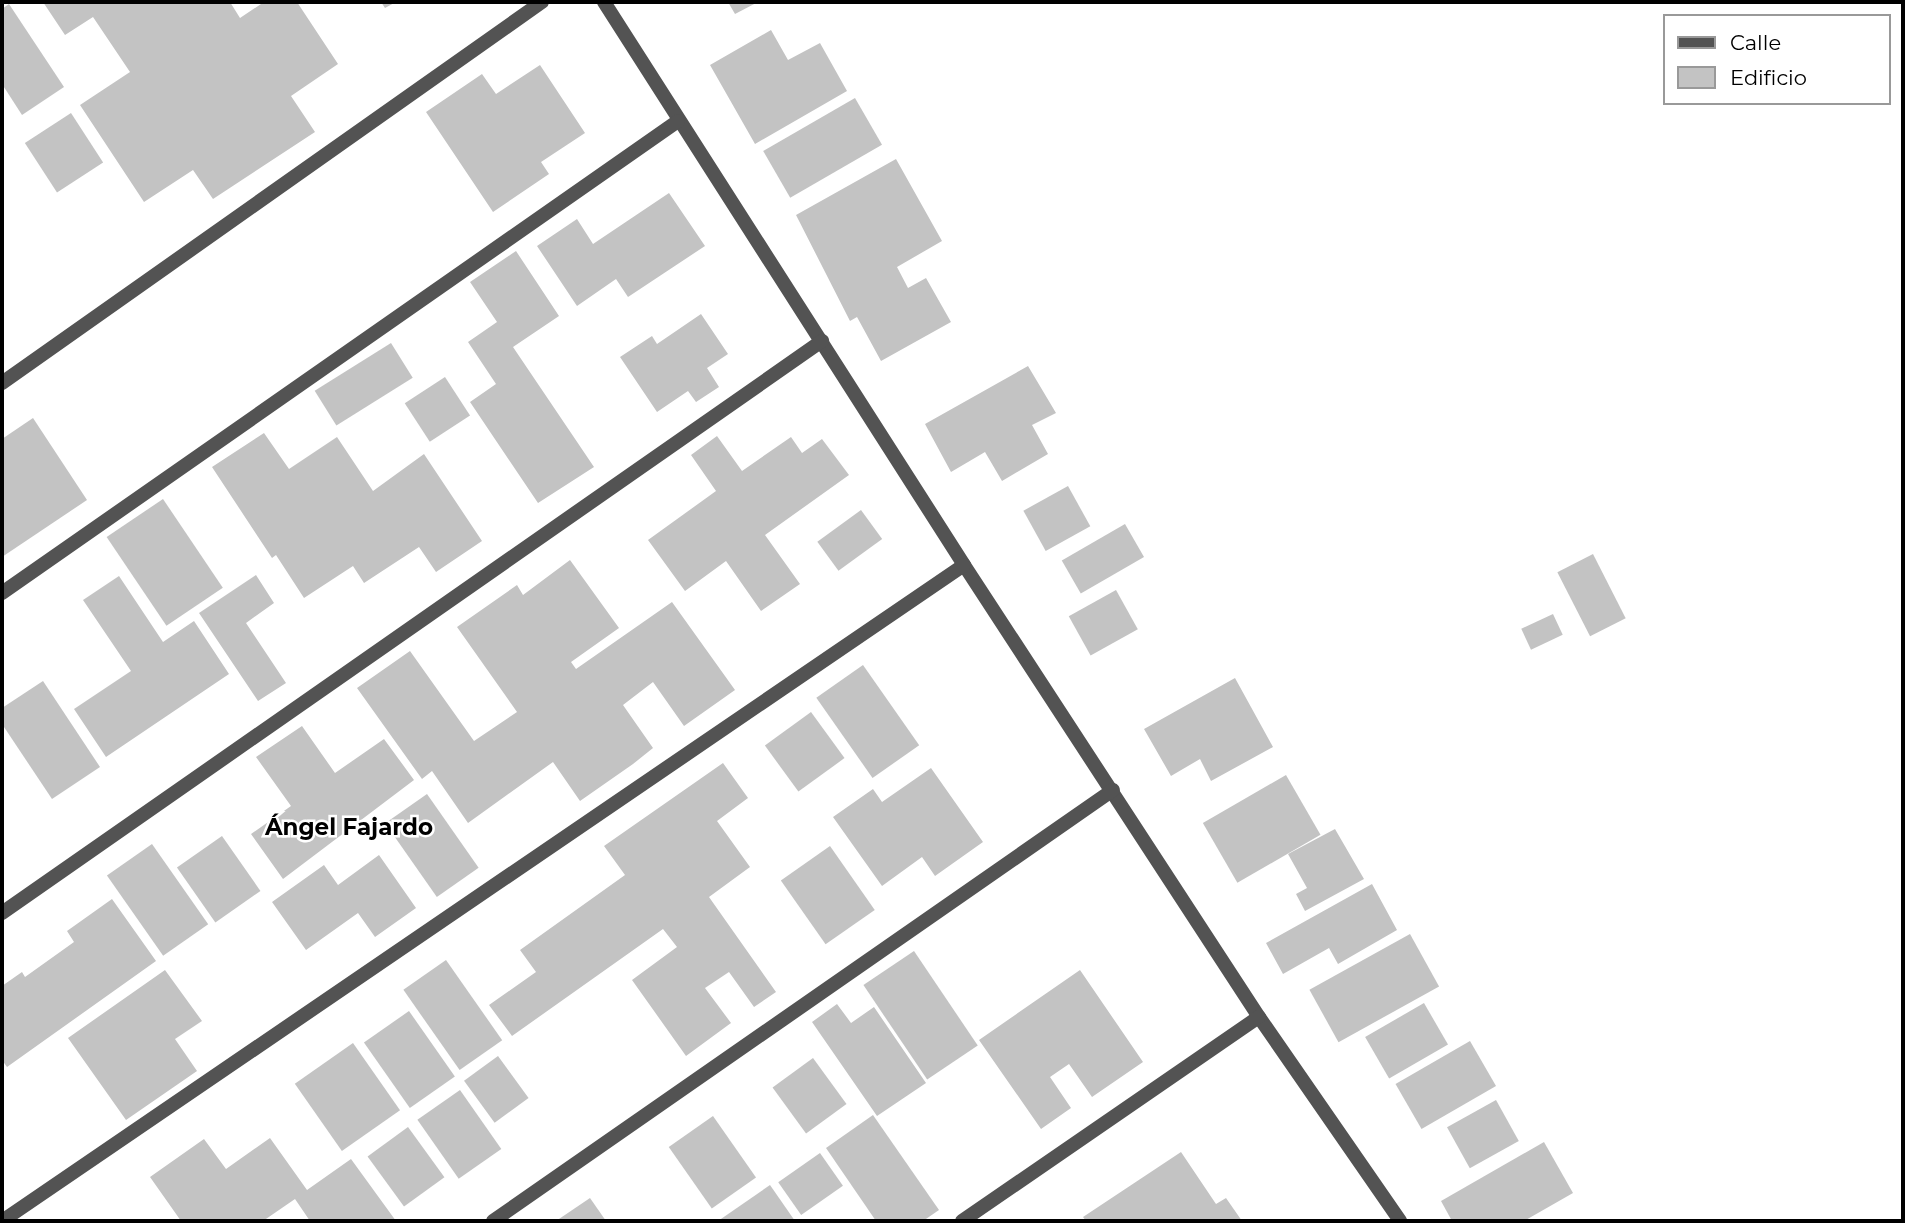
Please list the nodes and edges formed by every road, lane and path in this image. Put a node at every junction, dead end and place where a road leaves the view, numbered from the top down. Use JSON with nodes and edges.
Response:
{"nodes":[{"id":1,"x":542,"y":2,"type":"edge"},
{"id":2,"x":604,"y":2,"type":"edge"},
{"id":3,"x":678,"y":121,"type":"junction"},
{"id":4,"x":822,"y":341,"type":"junction"},
{"id":5,"x":2,"y":383,"type":"edge"},
{"id":6,"x":964,"y":565,"type":"junction"},
{"id":7,"x":2,"y":593,"type":"edge"},
{"id":8,"x":1113,"y":790,"type":"junction"},
{"id":9,"x":2,"y":913,"type":"edge"},
{"id":10,"x":1259,"y":1017,"type":"junction"},
{"id":11,"x":2,"y":1221,"type":"edge"},
{"id":12,"x":493,"y":1221,"type":"edge"},
{"id":13,"x":962,"y":1221,"type":"edge"},
{"id":14,"x":1401,"y":1221,"type":"edge"}],
"edges":[{"from":1,"to":5,"type":"street"},
{"from":2,"to":3,"type":"street"},
{"from":3,"to":4,"type":"street"},
{"from":3,"to":7,"type":"street"},
{"from":4,"to":6,"type":"street"},
{"from":4,"to":9,"type":"street"},
{"from":6,"to":8,"type":"street"},
{"from":6,"to":11,"type":"street"},
{"from":8,"to":10,"type":"street"},
{"from":8,"to":12,"type":"street"},
{"from":10,"to":13,"type":"street"},
{"from":10,"to":14,"type":"street"}]}
